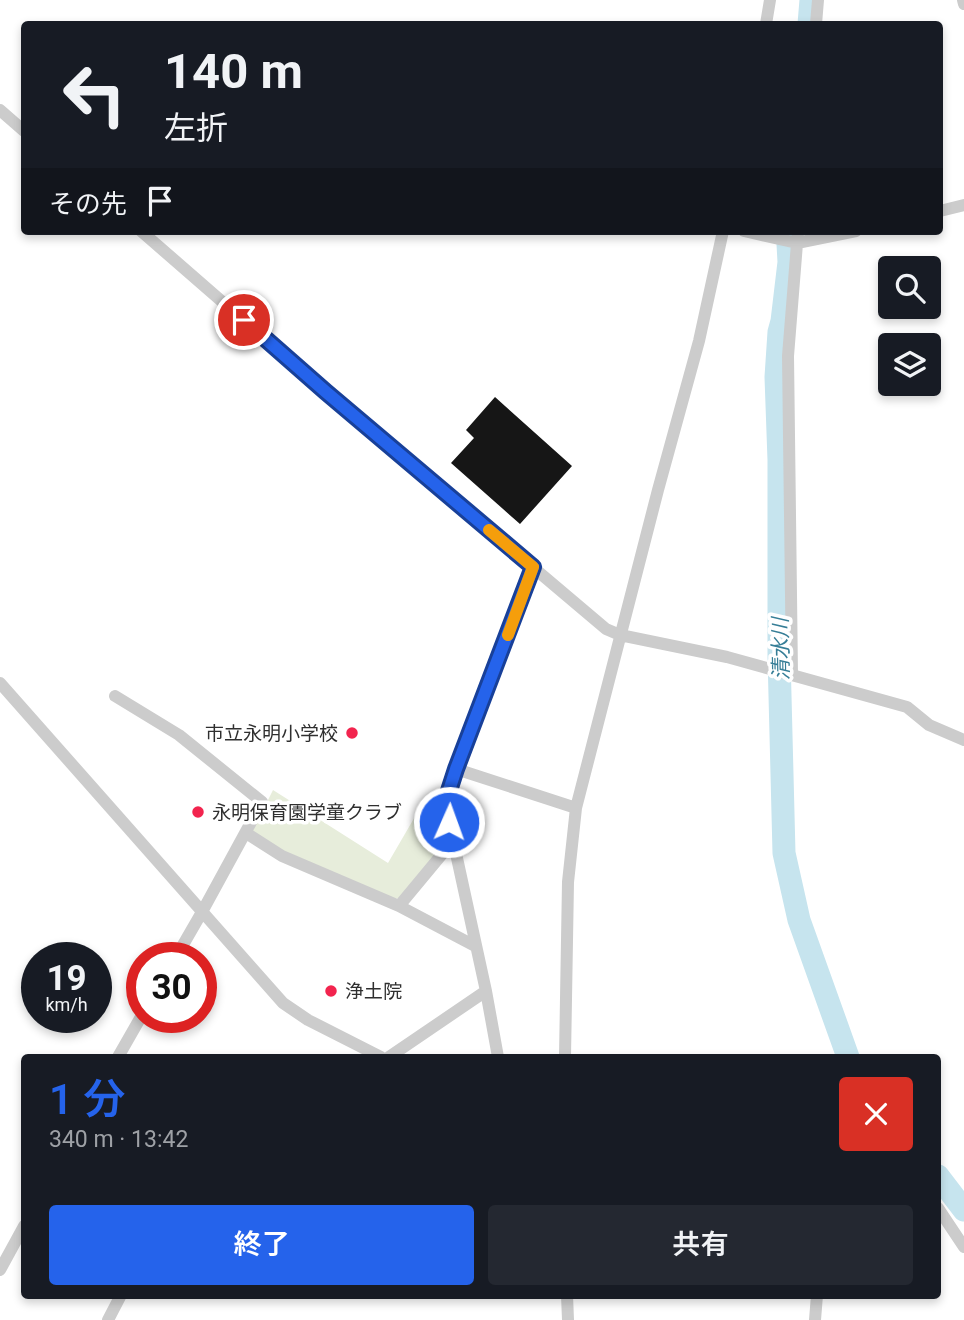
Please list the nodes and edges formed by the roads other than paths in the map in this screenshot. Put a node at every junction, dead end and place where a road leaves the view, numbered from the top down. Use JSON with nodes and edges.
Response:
{"nodes":[{"id":1,"x":770,"y":0,"type":"edge"},
{"id":2,"x":818,"y":0,"type":"edge"},
{"id":3,"x":766,"y":21,"type":"edge"},
{"id":4,"x":816,"y":21,"type":"edge"},
{"id":5,"x":0,"y":110,"type":"edge"},
{"id":6,"x":21,"y":128,"type":"edge"},
{"id":7,"x":964,"y":205,"type":"edge"},
{"id":8,"x":943,"y":210,"type":"edge"},
{"id":9,"x":146,"y":235,"type":"edge"},
{"id":10,"x":722,"y":235,"type":"edge"},
{"id":11,"x":780,"y":235,"type":"edge"},
{"id":12,"x":817,"y":235,"type":"edge"},
{"id":13,"x":798,"y":237,"type":"edge"},
{"id":14,"x":533,"y":567,"type":"junction"},
{"id":15,"x":620,"y":635,"type":"junction"},
{"id":16,"x":792,"y":674,"type":"junction"},
{"id":17,"x":0,"y":683,"type":"edge"},
{"id":18,"x":115,"y":696,"type":"dead end"},
{"id":19,"x":964,"y":740,"type":"edge"},
{"id":20,"x":456,"y":769,"type":"junction"},
{"id":21,"x":576,"y":808,"type":"junction"},
{"id":22,"x":246,"y":833,"type":"junction"},
{"id":23,"x":453,"y":841,"type":"junction"},
{"id":24,"x":399,"y":906,"type":"junction"},
{"id":25,"x":202,"y":912,"type":"junction"},
{"id":26,"x":185,"y":942,"type":"edge"},
{"id":27,"x":475,"y":946,"type":"junction"},
{"id":28,"x":486,"y":991,"type":"junction"},
{"id":29,"x":132,"y":1033,"type":"edge"},
{"id":30,"x":120,"y":1054,"type":"edge"},
{"id":31,"x":375,"y":1054,"type":"edge"},
{"id":32,"x":393,"y":1054,"type":"edge"},
{"id":33,"x":497,"y":1054,"type":"edge"},
{"id":34,"x":565,"y":1054,"type":"edge"},
{"id":35,"x":941,"y":1212,"type":"edge"},
{"id":36,"x":21,"y":1232,"type":"edge"},
{"id":37,"x":964,"y":1247,"type":"edge"},
{"id":38,"x":0,"y":1270,"type":"edge"},
{"id":39,"x":119,"y":1299,"type":"edge"},
{"id":40,"x":567,"y":1299,"type":"edge"},
{"id":41,"x":817,"y":1299,"type":"edge"},
{"id":42,"x":108,"y":1320,"type":"edge"},
{"id":43,"x":568,"y":1320,"type":"edge"},
{"id":44,"x":815,"y":1320,"type":"edge"}],
"edges":[{"from":1,"to":3,"type":"street"},
{"from":2,"to":4,"type":"street"},
{"from":5,"to":6,"type":"street"},
{"from":7,"to":8,"type":"street"},
{"from":9,"to":14,"type":"street"},
{"from":10,"to":15,"type":"street"},
{"from":11,"to":13,"type":"street"},
{"from":12,"to":13,"type":"street"},
{"from":13,"to":16,"type":"street"},
{"from":14,"to":15,"type":"street"},
{"from":14,"to":20,"type":"street"},
{"from":15,"to":16,"type":"street"},
{"from":15,"to":21,"type":"street"},
{"from":16,"to":19,"type":"street"},
{"from":17,"to":25,"type":"street"},
{"from":18,"to":22,"type":"street"},
{"from":20,"to":21,"type":"street"},
{"from":20,"to":23,"type":"street"},
{"from":21,"to":34,"type":"street"},
{"from":22,"to":24,"type":"street"},
{"from":22,"to":25,"type":"street"},
{"from":23,"to":24,"type":"street"},
{"from":23,"to":27,"type":"street"},
{"from":24,"to":27,"type":"street"},
{"from":25,"to":26,"type":"street"},
{"from":25,"to":31,"type":"street"},
{"from":27,"to":28,"type":"street"},
{"from":28,"to":32,"type":"street"},
{"from":28,"to":33,"type":"street"},
{"from":29,"to":30,"type":"street"},
{"from":35,"to":37,"type":"street"},
{"from":36,"to":38,"type":"street"},
{"from":39,"to":42,"type":"street"},
{"from":40,"to":43,"type":"street"},
{"from":41,"to":44,"type":"street"}]}
